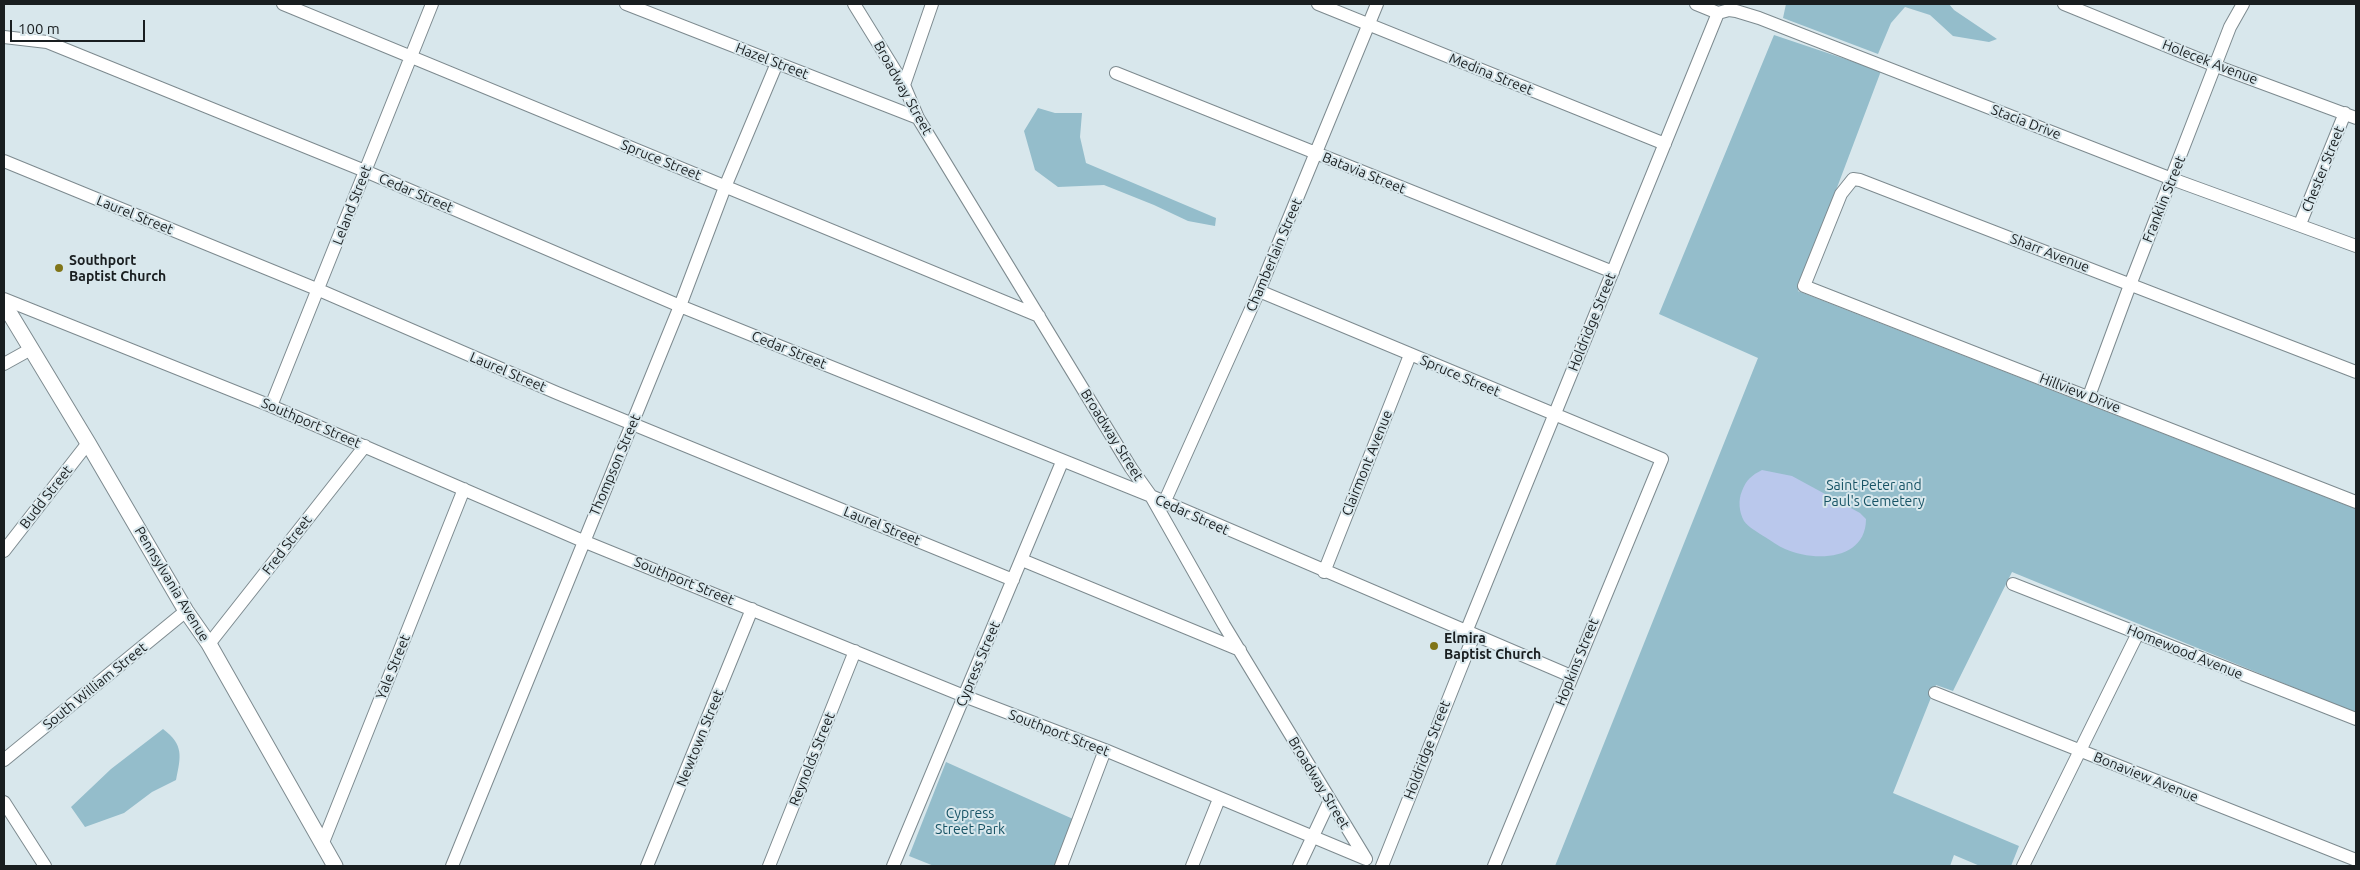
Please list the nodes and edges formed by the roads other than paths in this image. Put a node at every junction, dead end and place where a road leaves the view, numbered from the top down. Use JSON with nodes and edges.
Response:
{"nodes":[{"id":1,"x":283,"y":4,"type":"edge"},
{"id":2,"x":432,"y":4,"type":"edge"},
{"id":3,"x":626,"y":4,"type":"edge"},
{"id":4,"x":854,"y":4,"type":"edge"},
{"id":5,"x":932,"y":4,"type":"edge"},
{"id":6,"x":1318,"y":4,"type":"edge"},
{"id":7,"x":1377,"y":4,"type":"edge"},
{"id":8,"x":1696,"y":4,"type":"edge"},
{"id":9,"x":2064,"y":4,"type":"edge"},
{"id":10,"x":2242,"y":4,"type":"edge"},
{"id":11,"x":1718,"y":13,"type":"junction"},
{"id":12,"x":1369,"y":24,"type":"junction"},
{"id":13,"x":4,"y":37,"type":"edge"},
{"id":14,"x":410,"y":57,"type":"junction"},
{"id":15,"x":778,"y":63,"type":"junction"},
{"id":16,"x":2216,"y":66,"type":"junction"},
{"id":17,"x":1116,"y":73,"type":"dead end"},
{"id":18,"x":904,"y":85,"type":"junction"},
{"id":19,"x":2351,"y":115,"type":"edge"},
{"id":20,"x":918,"y":118,"type":"junction"},
{"id":21,"x":1665,"y":144,"type":"junction"},
{"id":22,"x":1316,"y":154,"type":"junction"},
{"id":23,"x":4,"y":161,"type":"edge"},
{"id":24,"x":365,"y":171,"type":"junction"},
{"id":25,"x":2172,"y":179,"type":"junction"},
{"id":26,"x":725,"y":187,"type":"junction"},
{"id":27,"x":2300,"y":224,"type":"junction"},
{"id":28,"x":2356,"y":246,"type":"edge"},
{"id":29,"x":1613,"y":272,"type":"junction"},
{"id":30,"x":2130,"y":284,"type":"junction"},
{"id":31,"x":1804,"y":286,"type":"joint"},
{"id":32,"x":319,"y":290,"type":"junction"},
{"id":33,"x":1258,"y":292,"type":"junction"},
{"id":34,"x":4,"y":299,"type":"edge"},
{"id":35,"x":4,"y":304,"type":"edge"},
{"id":36,"x":680,"y":306,"type":"junction"},
{"id":37,"x":1039,"y":316,"type":"junction"},
{"id":38,"x":31,"y":349,"type":"junction"},
{"id":39,"x":1410,"y":355,"type":"junction"},
{"id":40,"x":4,"y":364,"type":"edge"},
{"id":41,"x":2356,"y":372,"type":"edge"},
{"id":42,"x":2089,"y":396,"type":"junction"},
{"id":43,"x":271,"y":406,"type":"junction"},
{"id":44,"x":1554,"y":416,"type":"junction"},
{"id":45,"x":632,"y":423,"type":"junction"},
{"id":46,"x":88,"y":442,"type":"junction"},
{"id":47,"x":365,"y":446,"type":"junction"},
{"id":48,"x":1662,"y":459,"type":"joint"},
{"id":49,"x":1062,"y":462,"type":"junction"},
{"id":50,"x":464,"y":489,"type":"junction"},
{"id":51,"x":1150,"y":496,"type":"junction"},
{"id":52,"x":2356,"y":502,"type":"edge"},
{"id":53,"x":1164,"y":503,"type":"junction"},
{"id":54,"x":583,"y":541,"type":"junction"},
{"id":55,"x":4,"y":551,"type":"edge"},
{"id":56,"x":1022,"y":560,"type":"junction"},
{"id":57,"x":1324,"y":572,"type":"junction"},
{"id":58,"x":1013,"y":580,"type":"junction"},
{"id":59,"x":2013,"y":584,"type":"dead end"},
{"id":60,"x":752,"y":609,"type":"junction"},
{"id":61,"x":186,"y":611,"type":"junction"},
{"id":62,"x":1470,"y":633,"type":"junction"},
{"id":63,"x":2138,"y":633,"type":"junction"},
{"id":64,"x":208,"y":644,"type":"junction"},
{"id":65,"x":1240,"y":650,"type":"junction"},
{"id":66,"x":855,"y":651,"type":"junction"},
{"id":67,"x":1571,"y":676,"type":"junction"},
{"id":68,"x":1935,"y":693,"type":"dead end"},
{"id":69,"x":964,"y":696,"type":"junction"},
{"id":70,"x":2356,"y":719,"type":"edge"},
{"id":71,"x":1105,"y":750,"type":"junction"},
{"id":72,"x":2081,"y":751,"type":"junction"},
{"id":73,"x":4,"y":760,"type":"edge"},
{"id":74,"x":1220,"y":799,"type":"junction"},
{"id":75,"x":1330,"y":800,"type":"junction"},
{"id":76,"x":4,"y":802,"type":"edge"},
{"id":77,"x":1312,"y":836,"type":"junction"},
{"id":78,"x":322,"y":844,"type":"junction"},
{"id":79,"x":2356,"y":860,"type":"edge"},
{"id":80,"x":1368,"y":862,"type":"edge"},
{"id":81,"x":45,"y":866,"type":"edge"},
{"id":82,"x":335,"y":866,"type":"edge"},
{"id":83,"x":452,"y":866,"type":"edge"},
{"id":84,"x":647,"y":866,"type":"edge"},
{"id":85,"x":769,"y":866,"type":"edge"},
{"id":86,"x":894,"y":866,"type":"edge"},
{"id":87,"x":1061,"y":866,"type":"edge"},
{"id":88,"x":1192,"y":866,"type":"edge"},
{"id":89,"x":1299,"y":866,"type":"edge"},
{"id":90,"x":1382,"y":866,"type":"edge"},
{"id":91,"x":1494,"y":866,"type":"edge"},
{"id":92,"x":2023,"y":866,"type":"edge"}],
"edges":[{"from":1,"to":14,"type":"street","name":"Spruce Street"},
{"from":2,"to":14,"type":"street","name":"Leland Street"},
{"from":3,"to":15,"type":"street","name":"Hazel Street"},
{"from":4,"to":18,"type":"street","name":"Broadway Street"},
{"from":5,"to":18,"type":"street"},
{"from":6,"to":12,"type":"street","name":"Medina Street"},
{"from":7,"to":12,"type":"street","name":"Chamberlain Street"},
{"from":8,"to":11,"type":"street","name":"Stacia Drive"},
{"from":9,"to":16,"type":"street","name":"Holecek Avenue"},
{"from":10,"to":16,"type":"street","name":"Franklin Street"},
{"from":11,"to":21,"type":"street","name":"Holdridge Street"},
{"from":11,"to":25,"type":"street","name":"Stacia Drive"},
{"from":12,"to":21,"type":"street","name":"Medina Street"},
{"from":12,"to":22,"type":"street","name":"Chamberlain Street"},
{"from":13,"to":24,"type":"street","name":"Cedar Street"},
{"from":14,"to":24,"type":"street","name":"Leland Street"},
{"from":14,"to":26,"type":"street","name":"Spruce Street"},
{"from":15,"to":20,"type":"street","name":"Hazel Street"},
{"from":15,"to":26,"type":"street","name":"Thompson Street"},
{"from":16,"to":19,"type":"street","name":"Holecek Avenue"},
{"from":16,"to":25,"type":"street","name":"Franklin Street"},
{"from":17,"to":22,"type":"street","name":"Batavia Street"},
{"from":18,"to":20,"type":"street","name":"Broadway Street"},
{"from":19,"to":27,"type":"street","name":"Chester Street"},
{"from":20,"to":37,"type":"street","name":"Broadway Street"},
{"from":21,"to":29,"type":"street","name":"Holdridge Street"},
{"from":22,"to":29,"type":"street","name":"Batavia Street"},
{"from":22,"to":33,"type":"street","name":"Chamberlain Street"},
{"from":23,"to":32,"type":"street","name":"Laurel Street"},
{"from":24,"to":32,"type":"street","name":"Leland Street"},
{"from":24,"to":36,"type":"street","name":"Cedar Street"},
{"from":25,"to":27,"type":"street","name":"Stacia Drive"},
{"from":25,"to":30,"type":"street","name":"Franklin Street"},
{"from":26,"to":36,"type":"street","name":"Thompson Street"},
{"from":26,"to":37,"type":"street","name":"Spruce Street"},
{"from":27,"to":28,"type":"street","name":"Stacia Drive"},
{"from":29,"to":44,"type":"street","name":"Holdridge Street"},
{"from":30,"to":31,"type":"street","name":"Sharr Avenue"},
{"from":30,"to":41,"type":"street","name":"Sharr Avenue"},
{"from":30,"to":42,"type":"street","name":"Franklin Street"},
{"from":31,"to":42,"type":"street","name":"Hillview Drive"},
{"from":32,"to":43,"type":"street","name":"Leland Street"},
{"from":32,"to":45,"type":"street","name":"Laurel Street"},
{"from":33,"to":39,"type":"street","name":"Spruce Street"},
{"from":33,"to":53,"type":"street","name":"Chamberlain Street"},
{"from":34,"to":43,"type":"street","name":"Southport Street"},
{"from":35,"to":38,"type":"main road","name":"Pennsylvania Avenue"},
{"from":36,"to":45,"type":"street","name":"Thompson Street"},
{"from":36,"to":49,"type":"street","name":"Cedar Street"},
{"from":37,"to":51,"type":"street","name":"Broadway Street"},
{"from":38,"to":40,"type":"street"},
{"from":38,"to":46,"type":"main road","name":"Pennsylvania Avenue"},
{"from":39,"to":44,"type":"street","name":"Spruce Street"},
{"from":39,"to":57,"type":"street","name":"Clairmont Avenue"},
{"from":42,"to":52,"type":"street","name":"Hillview Drive"},
{"from":43,"to":47,"type":"street","name":"Southport Street"},
{"from":44,"to":48,"type":"street","name":"Spruce Street"},
{"from":44,"to":62,"type":"street","name":"Holdridge Street"},
{"from":45,"to":54,"type":"street","name":"Thompson Street"},
{"from":45,"to":58,"type":"street","name":"Laurel Street"},
{"from":46,"to":55,"type":"street","name":"Budd Street"},
{"from":46,"to":61,"type":"main road","name":"Pennsylvania Avenue"},
{"from":47,"to":50,"type":"street","name":"Southport Street"},
{"from":47,"to":64,"type":"street","name":"Fred Street"},
{"from":48,"to":67,"type":"street","name":"Hopkins Street"},
{"from":49,"to":51,"type":"street","name":"Cedar Street"},
{"from":49,"to":56,"type":"street","name":"Cypress Street"},
{"from":50,"to":54,"type":"street","name":"Southport Street"},
{"from":50,"to":78,"type":"street","name":"Yale Street"},
{"from":51,"to":53,"type":"street","name":"Cedar Street"},
{"from":51,"to":65,"type":"street","name":"Broadway Street"},
{"from":53,"to":57,"type":"street","name":"Cedar Street"},
{"from":54,"to":60,"type":"street","name":"Southport Street"},
{"from":54,"to":83,"type":"street","name":"Thompson Street"},
{"from":56,"to":58,"type":"street","name":"Cypress Street"},
{"from":56,"to":65,"type":"street"},
{"from":57,"to":62,"type":"street","name":"Cedar Street"},
{"from":58,"to":69,"type":"street","name":"Cypress Street"},
{"from":59,"to":63,"type":"street","name":"Homewood Avenue"},
{"from":60,"to":66,"type":"street","name":"Southport Street"},
{"from":60,"to":84,"type":"street","name":"Newtown Street"},
{"from":61,"to":64,"type":"main road","name":"Pennsylvania Avenue"},
{"from":61,"to":73,"type":"street","name":"South William Street"},
{"from":62,"to":67,"type":"street","name":"Cedar Street"},
{"from":62,"to":90,"type":"street","name":"Holdridge Street"},
{"from":63,"to":70,"type":"street","name":"Homewood Avenue"},
{"from":63,"to":72,"type":"street"},
{"from":64,"to":78,"type":"main road","name":"Pennsylvania Avenue"},
{"from":65,"to":75,"type":"street","name":"Broadway Street"},
{"from":66,"to":69,"type":"street","name":"Southport Street"},
{"from":66,"to":85,"type":"street","name":"Reynolds Street"},
{"from":67,"to":91,"type":"street","name":"Hopkins Street"},
{"from":68,"to":72,"type":"street","name":"Bonaview Avenue"},
{"from":69,"to":71,"type":"street","name":"Southport Street"},
{"from":69,"to":86,"type":"street","name":"Cypress Street"},
{"from":71,"to":74,"type":"street","name":"Southport Street"},
{"from":71,"to":87,"type":"street"},
{"from":72,"to":79,"type":"street","name":"Bonaview Avenue"},
{"from":72,"to":92,"type":"street"},
{"from":74,"to":77,"type":"street","name":"Southport Street"},
{"from":74,"to":88,"type":"street"},
{"from":75,"to":77,"type":"street"},
{"from":75,"to":80,"type":"street","name":"Broadway Street"},
{"from":76,"to":81,"type":"street"},
{"from":77,"to":80,"type":"street","name":"Southport Street"},
{"from":77,"to":89,"type":"street"},
{"from":78,"to":82,"type":"main road","name":"Pennsylvania Avenue"}]}
